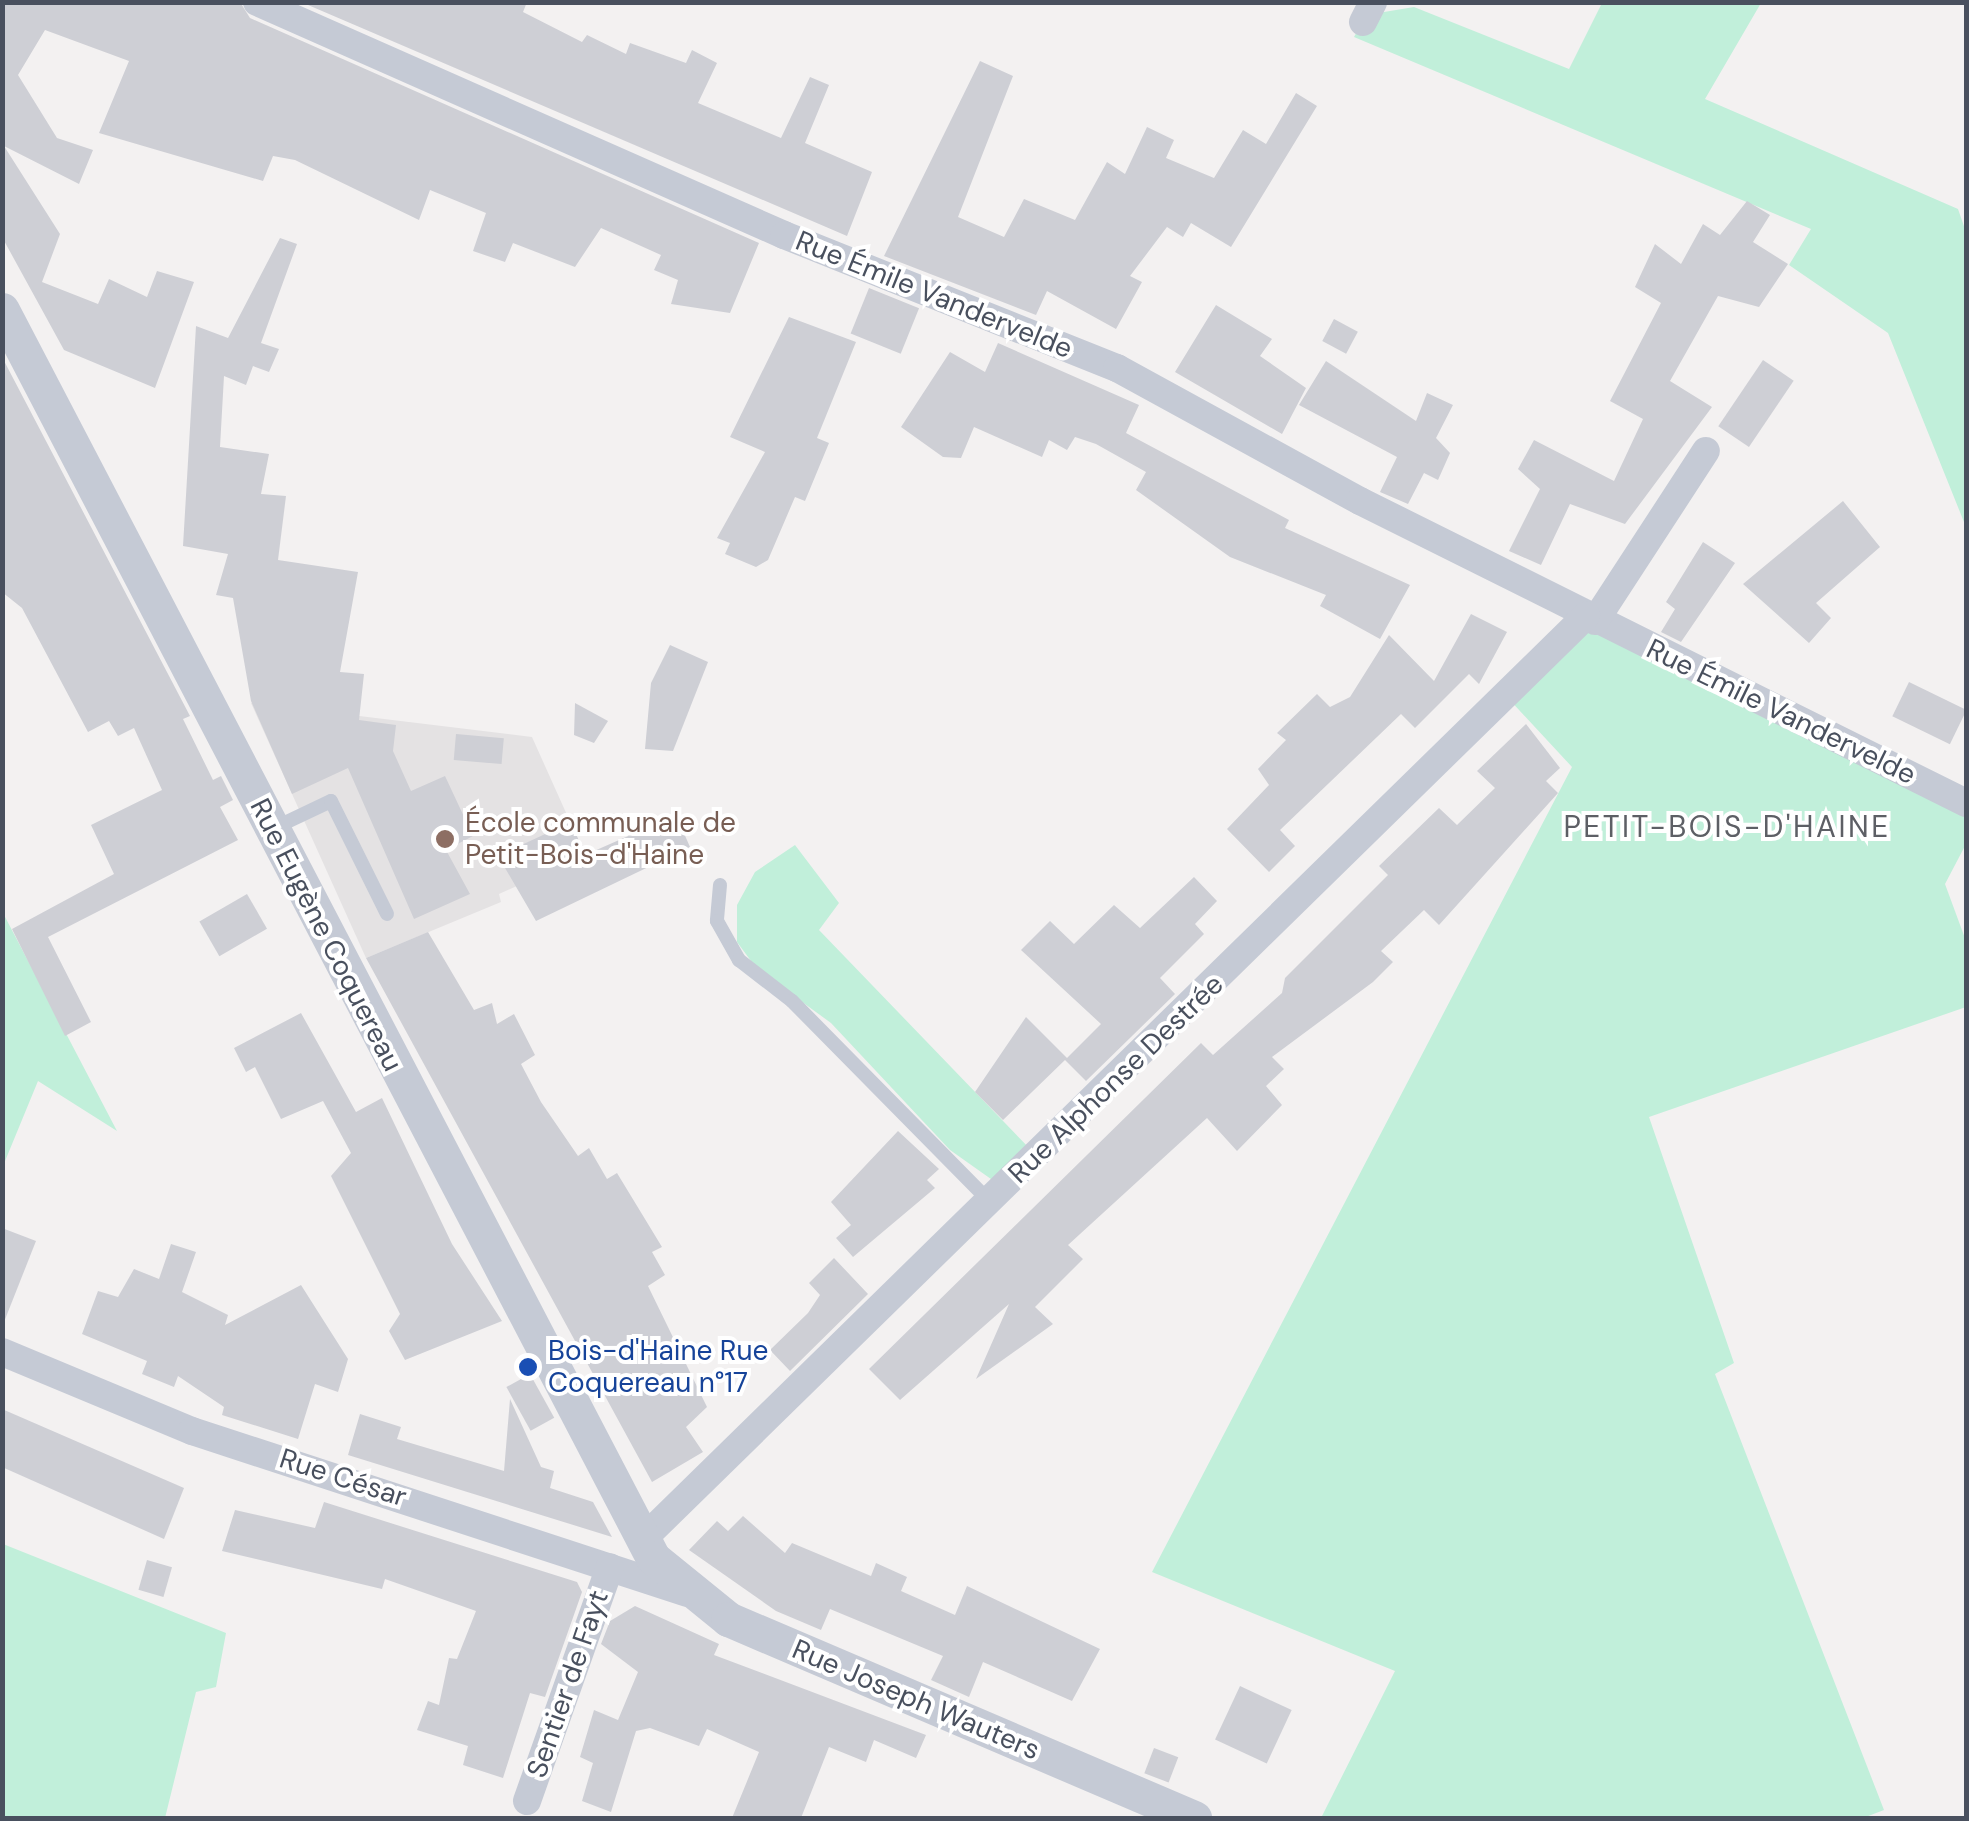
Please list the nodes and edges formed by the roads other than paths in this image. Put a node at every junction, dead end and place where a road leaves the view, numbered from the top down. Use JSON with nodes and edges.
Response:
{"nodes":[{"id":1,"x":257,"y":2,"type":"edge"},
{"id":2,"x":2,"y":310,"type":"edge"},
{"id":3,"x":1706,"y":451,"type":"dead end"},
{"id":4,"x":1591,"y":618,"type":"junction"},
{"id":5,"x":1966,"y":803,"type":"edge"},
{"id":6,"x":272,"y":829,"type":"junction"},
{"id":7,"x":720,"y":885,"type":"dead end"},
{"id":8,"x":388,"y":914,"type":"dead end"},
{"id":9,"x":990,"y":1202,"type":"junction"},
{"id":10,"x":2,"y":1352,"type":"edge"},
{"id":11,"x":648,"y":1549,"type":"junction"},
{"id":12,"x":610,"y":1568,"type":"junction"},
{"id":13,"x":687,"y":1593,"type":"junction"},
{"id":14,"x":527,"y":1801,"type":"dead end"},
{"id":15,"x":1194,"y":1818,"type":"edge"}],
"edges":[{"from":1,"to":4,"type":"street","name":"Rue Émile Vandervelde"},
{"from":2,"to":6,"type":"street","name":"Rue Eugène Coquereau"},
{"from":3,"to":4,"type":"street"},
{"from":4,"to":5,"type":"street","name":"Rue Émile Vandervelde"},
{"from":4,"to":9,"type":"street","name":"Rue Alphonse Destrée"},
{"from":6,"to":8,"type":"lane"},
{"from":6,"to":11,"type":"street","name":"Rue Eugène Coquereau"},
{"from":7,"to":9,"type":"lane"},
{"from":9,"to":11,"type":"street","name":"Rue Alphonse Destrée"},
{"from":10,"to":12,"type":"street","name":"Rue César"},
{"from":11,"to":13,"type":"street","name":"Rue Joseph Wauters"},
{"from":12,"to":13,"type":"street","name":"Rue César"},
{"from":12,"to":14,"type":"street","name":"Sentier de Fayt"},
{"from":13,"to":15,"type":"street","name":"Rue Joseph Wauters"}]}
